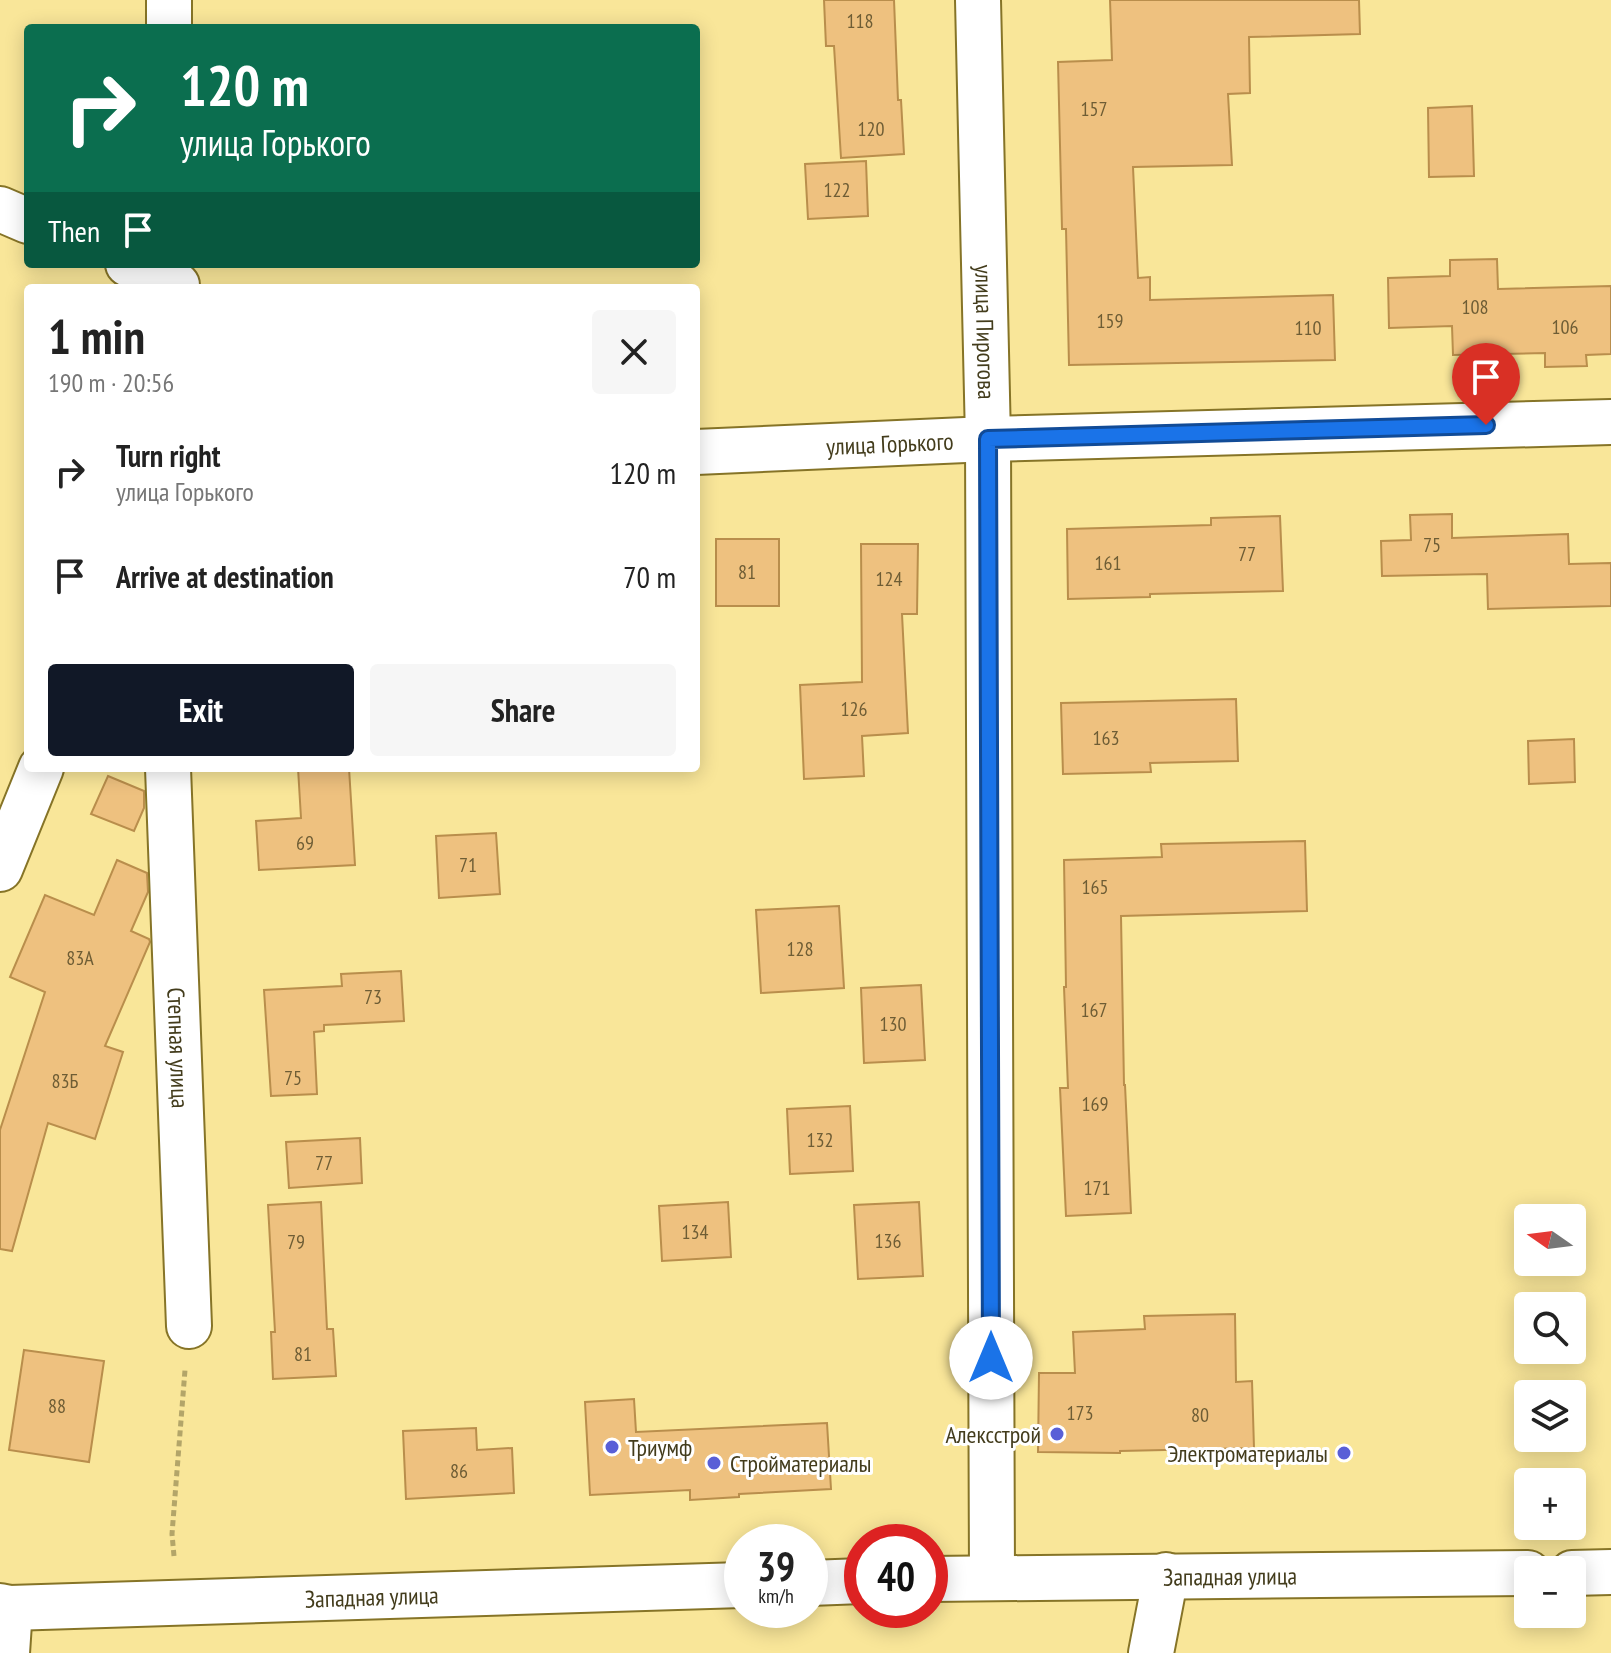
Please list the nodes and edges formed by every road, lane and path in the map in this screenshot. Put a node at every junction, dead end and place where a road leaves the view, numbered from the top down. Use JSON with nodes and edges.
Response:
{"nodes":[{"id":1,"x":169,"y":0,"type":"edge"},
{"id":2,"x":978,"y":0,"type":"edge"},
{"id":3,"x":169,"y":24,"type":"edge"},
{"id":4,"x":0,"y":209,"type":"edge"},
{"id":5,"x":24,"y":219,"type":"edge"},
{"id":6,"x":141,"y":268,"type":"edge"},
{"id":7,"x":176,"y":279,"type":"edge"},
{"id":8,"x":1611,"y":422,"type":"edge"},
{"id":9,"x":988,"y":439,"type":"junction"},
{"id":10,"x":700,"y":452,"type":"edge"},
{"id":11,"x":39,"y":772,"type":"edge"},
{"id":12,"x":168,"y":772,"type":"edge"},
{"id":13,"x":0,"y":869,"type":"edge"},
{"id":14,"x":189,"y":1326,"type":"joint"},
{"id":15,"x":1611,"y":1572,"type":"edge"},
{"id":16,"x":1514,"y":1573,"type":"edge"},
{"id":17,"x":1586,"y":1573,"type":"edge"},
{"id":18,"x":1166,"y":1575,"type":"junction"},
{"id":19,"x":992,"y":1577,"type":"junction"},
{"id":20,"x":948,"y":1578,"type":"edge"},
{"id":21,"x":724,"y":1586,"type":"edge"},
{"id":22,"x":178,"y":1603,"type":"junction"},
{"id":23,"x":5,"y":1607,"type":"edge"},
{"id":24,"x":7,"y":1653,"type":"edge"},
{"id":25,"x":1151,"y":1653,"type":"edge"}],
"edges":[{"from":1,"to":3,"type":"street"},
{"from":2,"to":9,"type":"street","name":"улица Пирогова"},
{"from":4,"to":5,"type":"street"},
{"from":6,"to":7,"type":"street"},
{"from":8,"to":9,"type":"street","name":"улица Горького"},
{"from":9,"to":10,"type":"street","name":"улица Горького"},
{"from":9,"to":19,"type":"street","name":"улица Пирогова"},
{"from":11,"to":13,"type":"street"},
{"from":12,"to":14,"type":"street","name":"Степная улица"},
{"from":14,"to":22,"type":"path"},
{"from":15,"to":17,"type":"street"},
{"from":16,"to":18,"type":"street","name":"Западная улица"},
{"from":18,"to":19,"type":"street","name":"Западная улица"},
{"from":18,"to":25,"type":"street"},
{"from":19,"to":20,"type":"street","name":"Западная улица"},
{"from":21,"to":22,"type":"street","name":"Западная улица"},
{"from":22,"to":23,"type":"street","name":"Западная улица"},
{"from":23,"to":24,"type":"street"}]}
